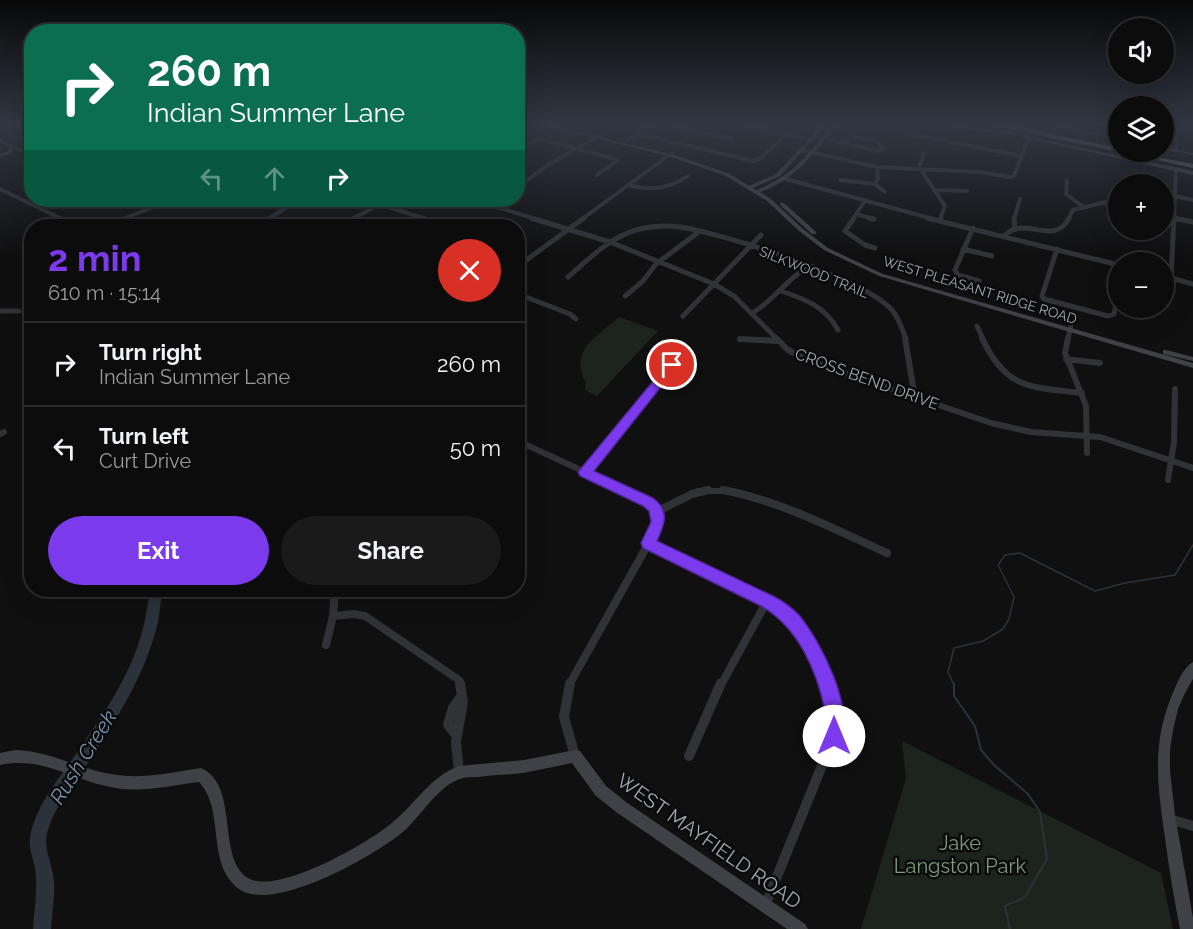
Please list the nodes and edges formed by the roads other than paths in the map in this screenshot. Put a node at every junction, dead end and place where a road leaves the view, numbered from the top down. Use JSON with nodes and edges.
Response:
{"nodes":[{"id":1,"x":545,"y":167,"type":"edge"},
{"id":2,"x":608,"y":167,"type":"edge"},
{"id":3,"x":652,"y":167,"type":"edge"},
{"id":4,"x":709,"y":167,"type":"edge"},
{"id":5,"x":718,"y":167,"type":"edge"},
{"id":6,"x":786,"y":167,"type":"edge"},
{"id":7,"x":797,"y":167,"type":"edge"},
{"id":8,"x":877,"y":167,"type":"edge"},
{"id":9,"x":885,"y":167,"type":"edge"},
{"id":10,"x":968,"y":167,"type":"edge"},
{"id":11,"x":1017,"y":167,"type":"edge"},
{"id":12,"x":1168,"y":167,"type":"edge"},
{"id":13,"x":920,"y":169,"type":"junction"},
{"id":14,"x":1176,"y":169,"type":"junction"},
{"id":15,"x":968,"y":171,"type":"junction"},
{"id":16,"x":1193,"y":173,"type":"edge"},
{"id":17,"x":597,"y":175,"type":"dead end"},
{"id":18,"x":688,"y":176,"type":"dead end"},
{"id":19,"x":745,"y":179,"type":"junction"},
{"id":20,"x":786,"y":179,"type":"junction"},
{"id":21,"x":840,"y":180,"type":"dead end"},
{"id":22,"x":1068,"y":180,"type":"dead end"},
{"id":23,"x":525,"y":183,"type":"edge"},
{"id":24,"x":771,"y":183,"type":"junction"},
{"id":25,"x":875,"y":184,"type":"junction"},
{"id":26,"x":628,"y":185,"type":"junction"},
{"id":27,"x":757,"y":188,"type":"junction"},
{"id":28,"x":0,"y":189,"type":"edge"},
{"id":29,"x":935,"y":190,"type":"junction"},
{"id":30,"x":967,"y":191,"type":"dead end"},
{"id":31,"x":885,"y":192,"type":"dead end"},
{"id":32,"x":772,"y":196,"type":"junction"},
{"id":33,"x":1175,"y":196,"type":"junction"},
{"id":34,"x":1020,"y":199,"type":"dead end"},
{"id":35,"x":1193,"y":200,"type":"edge"},
{"id":36,"x":24,"y":201,"type":"edge"},
{"id":37,"x":864,"y":202,"type":"junction"},
{"id":38,"x":1108,"y":203,"type":"edge"},
{"id":39,"x":1105,"y":204,"type":"junction"},
{"id":40,"x":1108,"y":205,"type":"edge"},
{"id":41,"x":1082,"y":206,"type":"junction"},
{"id":42,"x":37,"y":207,"type":"edge"},
{"id":43,"x":153,"y":207,"type":"edge"},
{"id":44,"x":374,"y":207,"type":"edge"},
{"id":45,"x":393,"y":207,"type":"edge"},
{"id":46,"x":497,"y":207,"type":"edge"},
{"id":47,"x":1174,"y":208,"type":"edge"},
{"id":48,"x":856,"y":214,"type":"junction"},
{"id":49,"x":1174,"y":218,"type":"edge"},
{"id":50,"x":62,"y":219,"type":"edge"},
{"id":51,"x":123,"y":219,"type":"edge"},
{"id":52,"x":352,"y":219,"type":"edge"},
{"id":53,"x":428,"y":219,"type":"edge"},
{"id":54,"x":874,"y":219,"type":"dead end"},
{"id":55,"x":940,"y":220,"type":"junction"},
{"id":56,"x":1193,"y":222,"type":"edge"},
{"id":57,"x":973,"y":228,"type":"junction"},
{"id":58,"x":1015,"y":228,"type":"junction"},
{"id":59,"x":568,"y":229,"type":"junction"},
{"id":60,"x":700,"y":231,"type":"junction"},
{"id":61,"x":761,"y":236,"type":"dead end"},
{"id":62,"x":1004,"y":236,"type":"junction"},
{"id":63,"x":610,"y":243,"type":"junction"},
{"id":64,"x":751,"y":247,"type":"junction"},
{"id":65,"x":875,"y":248,"type":"dead end"},
{"id":66,"x":963,"y":249,"type":"junction"},
{"id":67,"x":1057,"y":249,"type":"junction"},
{"id":68,"x":992,"y":256,"type":"dead end"},
{"id":69,"x":525,"y":261,"type":"edge"},
{"id":70,"x":660,"y":261,"type":"junction"},
{"id":71,"x":1108,"y":262,"type":"edge"},
{"id":72,"x":808,"y":267,"type":"junction"},
{"id":73,"x":568,"y":277,"type":"dead end"},
{"id":74,"x":1174,"y":279,"type":"edge"},
{"id":75,"x":979,"y":281,"type":"dead end"},
{"id":76,"x":714,"y":284,"type":"junction"},
{"id":77,"x":1193,"y":284,"type":"edge"},
{"id":78,"x":781,"y":291,"type":"junction"},
{"id":79,"x":625,"y":296,"type":"dead end"},
{"id":80,"x":525,"y":297,"type":"edge"},
{"id":81,"x":0,"y":311,"type":"edge"},
{"id":82,"x":19,"y":311,"type":"dead end"},
{"id":83,"x":752,"y":313,"type":"junction"},
{"id":84,"x":683,"y":316,"type":"dead end"},
{"id":85,"x":1108,"y":316,"type":"edge"},
{"id":86,"x":576,"y":319,"type":"dead end"},
{"id":87,"x":977,"y":326,"type":"dead end"},
{"id":88,"x":1070,"y":327,"type":"junction"},
{"id":89,"x":838,"y":330,"type":"dead end"},
{"id":90,"x":740,"y":339,"type":"dead end"},
{"id":91,"x":779,"y":342,"type":"junction"},
{"id":92,"x":1066,"y":359,"type":"junction"},
{"id":93,"x":1193,"y":359,"type":"edge"},
{"id":94,"x":1100,"y":363,"type":"dead end"},
{"id":95,"x":672,"y":365,"type":"dead end"},
{"id":96,"x":1193,"y":366,"type":"edge"},
{"id":97,"x":1175,"y":389,"type":"dead end"},
{"id":98,"x":1082,"y":393,"type":"junction"},
{"id":99,"x":915,"y":398,"type":"junction"},
{"id":100,"x":1086,"y":434,"type":"junction"},
{"id":101,"x":525,"y":444,"type":"edge"},
{"id":102,"x":1087,"y":453,"type":"dead end"},
{"id":103,"x":1171,"y":461,"type":"junction"},
{"id":104,"x":1193,"y":468,"type":"edge"},
{"id":105,"x":585,"y":472,"type":"junction"},
{"id":106,"x":1168,"y":480,"type":"dead end"},
{"id":107,"x":658,"y":511,"type":"junction"},
{"id":108,"x":649,"y":543,"type":"junction"},
{"id":109,"x":887,"y":553,"type":"dead end"},
{"id":110,"x":334,"y":597,"type":"edge"},
{"id":111,"x":767,"y":601,"type":"junction"},
{"id":112,"x":333,"y":616,"type":"junction"},
{"id":113,"x":326,"y":645,"type":"dead end"},
{"id":114,"x":1193,"y":668,"type":"edge"},
{"id":115,"x":575,"y":756,"type":"junction"},
{"id":116,"x":689,"y":756,"type":"dead end"},
{"id":117,"x":0,"y":759,"type":"edge"},
{"id":118,"x":459,"y":772,"type":"junction"},
{"id":119,"x":1169,"y":819,"type":"junction"},
{"id":120,"x":1193,"y":826,"type":"edge"},
{"id":121,"x":765,"y":906,"type":"junction"},
{"id":122,"x":800,"y":929,"type":"edge"},
{"id":123,"x":1188,"y":929,"type":"edge"}],
"edges":[{"from":1,"to":23,"type":"street"},
{"from":2,"to":17,"type":"street"},
{"from":3,"to":26,"type":"street"},
{"from":4,"to":27,"type":"main road","name":"WEST PLEASANT RIDGE ROAD"},
{"from":5,"to":19,"type":"main road","name":"WEST PLEASANT RIDGE ROAD"},
{"from":6,"to":24,"type":"main road"},
{"from":7,"to":20,"type":"main road"},
{"from":8,"to":25,"type":"street"},
{"from":9,"to":13,"type":"street"},
{"from":10,"to":15,"type":"street"},
{"from":11,"to":15,"type":"street"},
{"from":12,"to":14,"type":"main road"},
{"from":13,"to":15,"type":"street"},
{"from":13,"to":29,"type":"street"},
{"from":14,"to":16,"type":"main road"},
{"from":14,"to":33,"type":"street"},
{"from":18,"to":26,"type":"street"},
{"from":19,"to":24,"type":"main road"},
{"from":19,"to":27,"type":"main road","name":"WEST PLEASANT RIDGE ROAD"},
{"from":20,"to":24,"type":"main road"},
{"from":20,"to":37,"type":"street"},
{"from":21,"to":25,"type":"street"},
{"from":22,"to":41,"type":"street"},
{"from":24,"to":27,"type":"main road"},
{"from":24,"to":32,"type":"main road"},
{"from":25,"to":31,"type":"street"},
{"from":26,"to":59,"type":"street"},
{"from":27,"to":32,"type":"main road","name":"WEST PLEASANT RIDGE ROAD"},
{"from":27,"to":88,"type":"main road","name":"WEST PLEASANT RIDGE ROAD"},
{"from":28,"to":36,"type":"street"},
{"from":29,"to":30,"type":"street"},
{"from":29,"to":55,"type":"street"},
{"from":32,"to":88,"type":"main road","name":"WEST PLEASANT RIDGE ROAD"},
{"from":33,"to":35,"type":"street"},
{"from":33,"to":47,"type":"street"},
{"from":34,"to":58,"type":"street"},
{"from":37,"to":48,"type":"street"},
{"from":37,"to":55,"type":"street"},
{"from":38,"to":39,"type":"street"},
{"from":39,"to":40,"type":"street"},
{"from":39,"to":41,"type":"street"},
{"from":41,"to":58,"type":"street"},
{"from":42,"to":50,"type":"street"},
{"from":43,"to":51,"type":"street"},
{"from":44,"to":52,"type":"street"},
{"from":45,"to":53,"type":"street"},
{"from":46,"to":59,"type":"street","name":"CROSS BEND DRIVE"},
{"from":48,"to":54,"type":"street"},
{"from":48,"to":65,"type":"street"},
{"from":49,"to":56,"type":"street"},
{"from":55,"to":57,"type":"street"},
{"from":57,"to":62,"type":"street"},
{"from":57,"to":66,"type":"street"},
{"from":58,"to":62,"type":"street"},
{"from":59,"to":63,"type":"street","name":"CROSS BEND DRIVE"},
{"from":59,"to":69,"type":"street"},
{"from":60,"to":63,"type":"street","name":"SILKWOOD TRAIL"},
{"from":60,"to":64,"type":"street","name":"SILKWOOD TRAIL"},
{"from":60,"to":70,"type":"street"},
{"from":61,"to":64,"type":"street"},
{"from":62,"to":67,"type":"street"},
{"from":63,"to":70,"type":"street","name":"CROSS BEND DRIVE"},
{"from":63,"to":73,"type":"street","name":"SILKWOOD TRAIL"},
{"from":64,"to":72,"type":"street","name":"SILKWOOD TRAIL"},
{"from":64,"to":76,"type":"street"},
{"from":66,"to":68,"type":"street"},
{"from":66,"to":75,"type":"street"},
{"from":67,"to":71,"type":"street"},
{"from":67,"to":85,"type":"street"},
{"from":70,"to":76,"type":"street","name":"CROSS BEND DRIVE"},
{"from":70,"to":79,"type":"street"},
{"from":72,"to":78,"type":"street"},
{"from":72,"to":99,"type":"street","name":"SILKWOOD TRAIL"},
{"from":74,"to":77,"type":"street"},
{"from":76,"to":83,"type":"street","name":"CROSS BEND DRIVE"},
{"from":76,"to":84,"type":"street"},
{"from":78,"to":83,"type":"street"},
{"from":78,"to":89,"type":"street"},
{"from":80,"to":86,"type":"street"},
{"from":81,"to":82,"type":"street"},
{"from":83,"to":91,"type":"street","name":"CROSS BEND DRIVE"},
{"from":87,"to":98,"type":"street"},
{"from":88,"to":92,"type":"street"},
{"from":88,"to":93,"type":"main road","name":"WEST PLEASANT RIDGE ROAD"},
{"from":88,"to":96,"type":"main road","name":"WEST PLEASANT RIDGE ROAD"},
{"from":90,"to":91,"type":"street"},
{"from":91,"to":99,"type":"street","name":"CROSS BEND DRIVE"},
{"from":92,"to":94,"type":"street"},
{"from":92,"to":98,"type":"street"},
{"from":95,"to":105,"type":"street"},
{"from":97,"to":103,"type":"street"},
{"from":98,"to":100,"type":"street"},
{"from":99,"to":100,"type":"street","name":"CROSS BEND DRIVE"},
{"from":100,"to":102,"type":"street"},
{"from":100,"to":103,"type":"street","name":"CROSS BEND DRIVE"},
{"from":101,"to":105,"type":"street"},
{"from":103,"to":104,"type":"street","name":"CROSS BEND DRIVE"},
{"from":103,"to":106,"type":"street"},
{"from":105,"to":107,"type":"street"},
{"from":107,"to":108,"type":"street"},
{"from":107,"to":109,"type":"street"},
{"from":108,"to":111,"type":"street"},
{"from":108,"to":115,"type":"street"},
{"from":110,"to":112,"type":"street"},
{"from":111,"to":116,"type":"street"},
{"from":111,"to":121,"type":"street"},
{"from":112,"to":113,"type":"street"},
{"from":112,"to":118,"type":"street"},
{"from":114,"to":119,"type":"main road"},
{"from":115,"to":118,"type":"main road"},
{"from":115,"to":121,"type":"main road","name":"WEST MAYFIELD ROAD"},
{"from":117,"to":118,"type":"main road"},
{"from":119,"to":120,"type":"street"},
{"from":119,"to":123,"type":"main road"},
{"from":121,"to":122,"type":"main road","name":"WEST MAYFIELD ROAD"}]}
